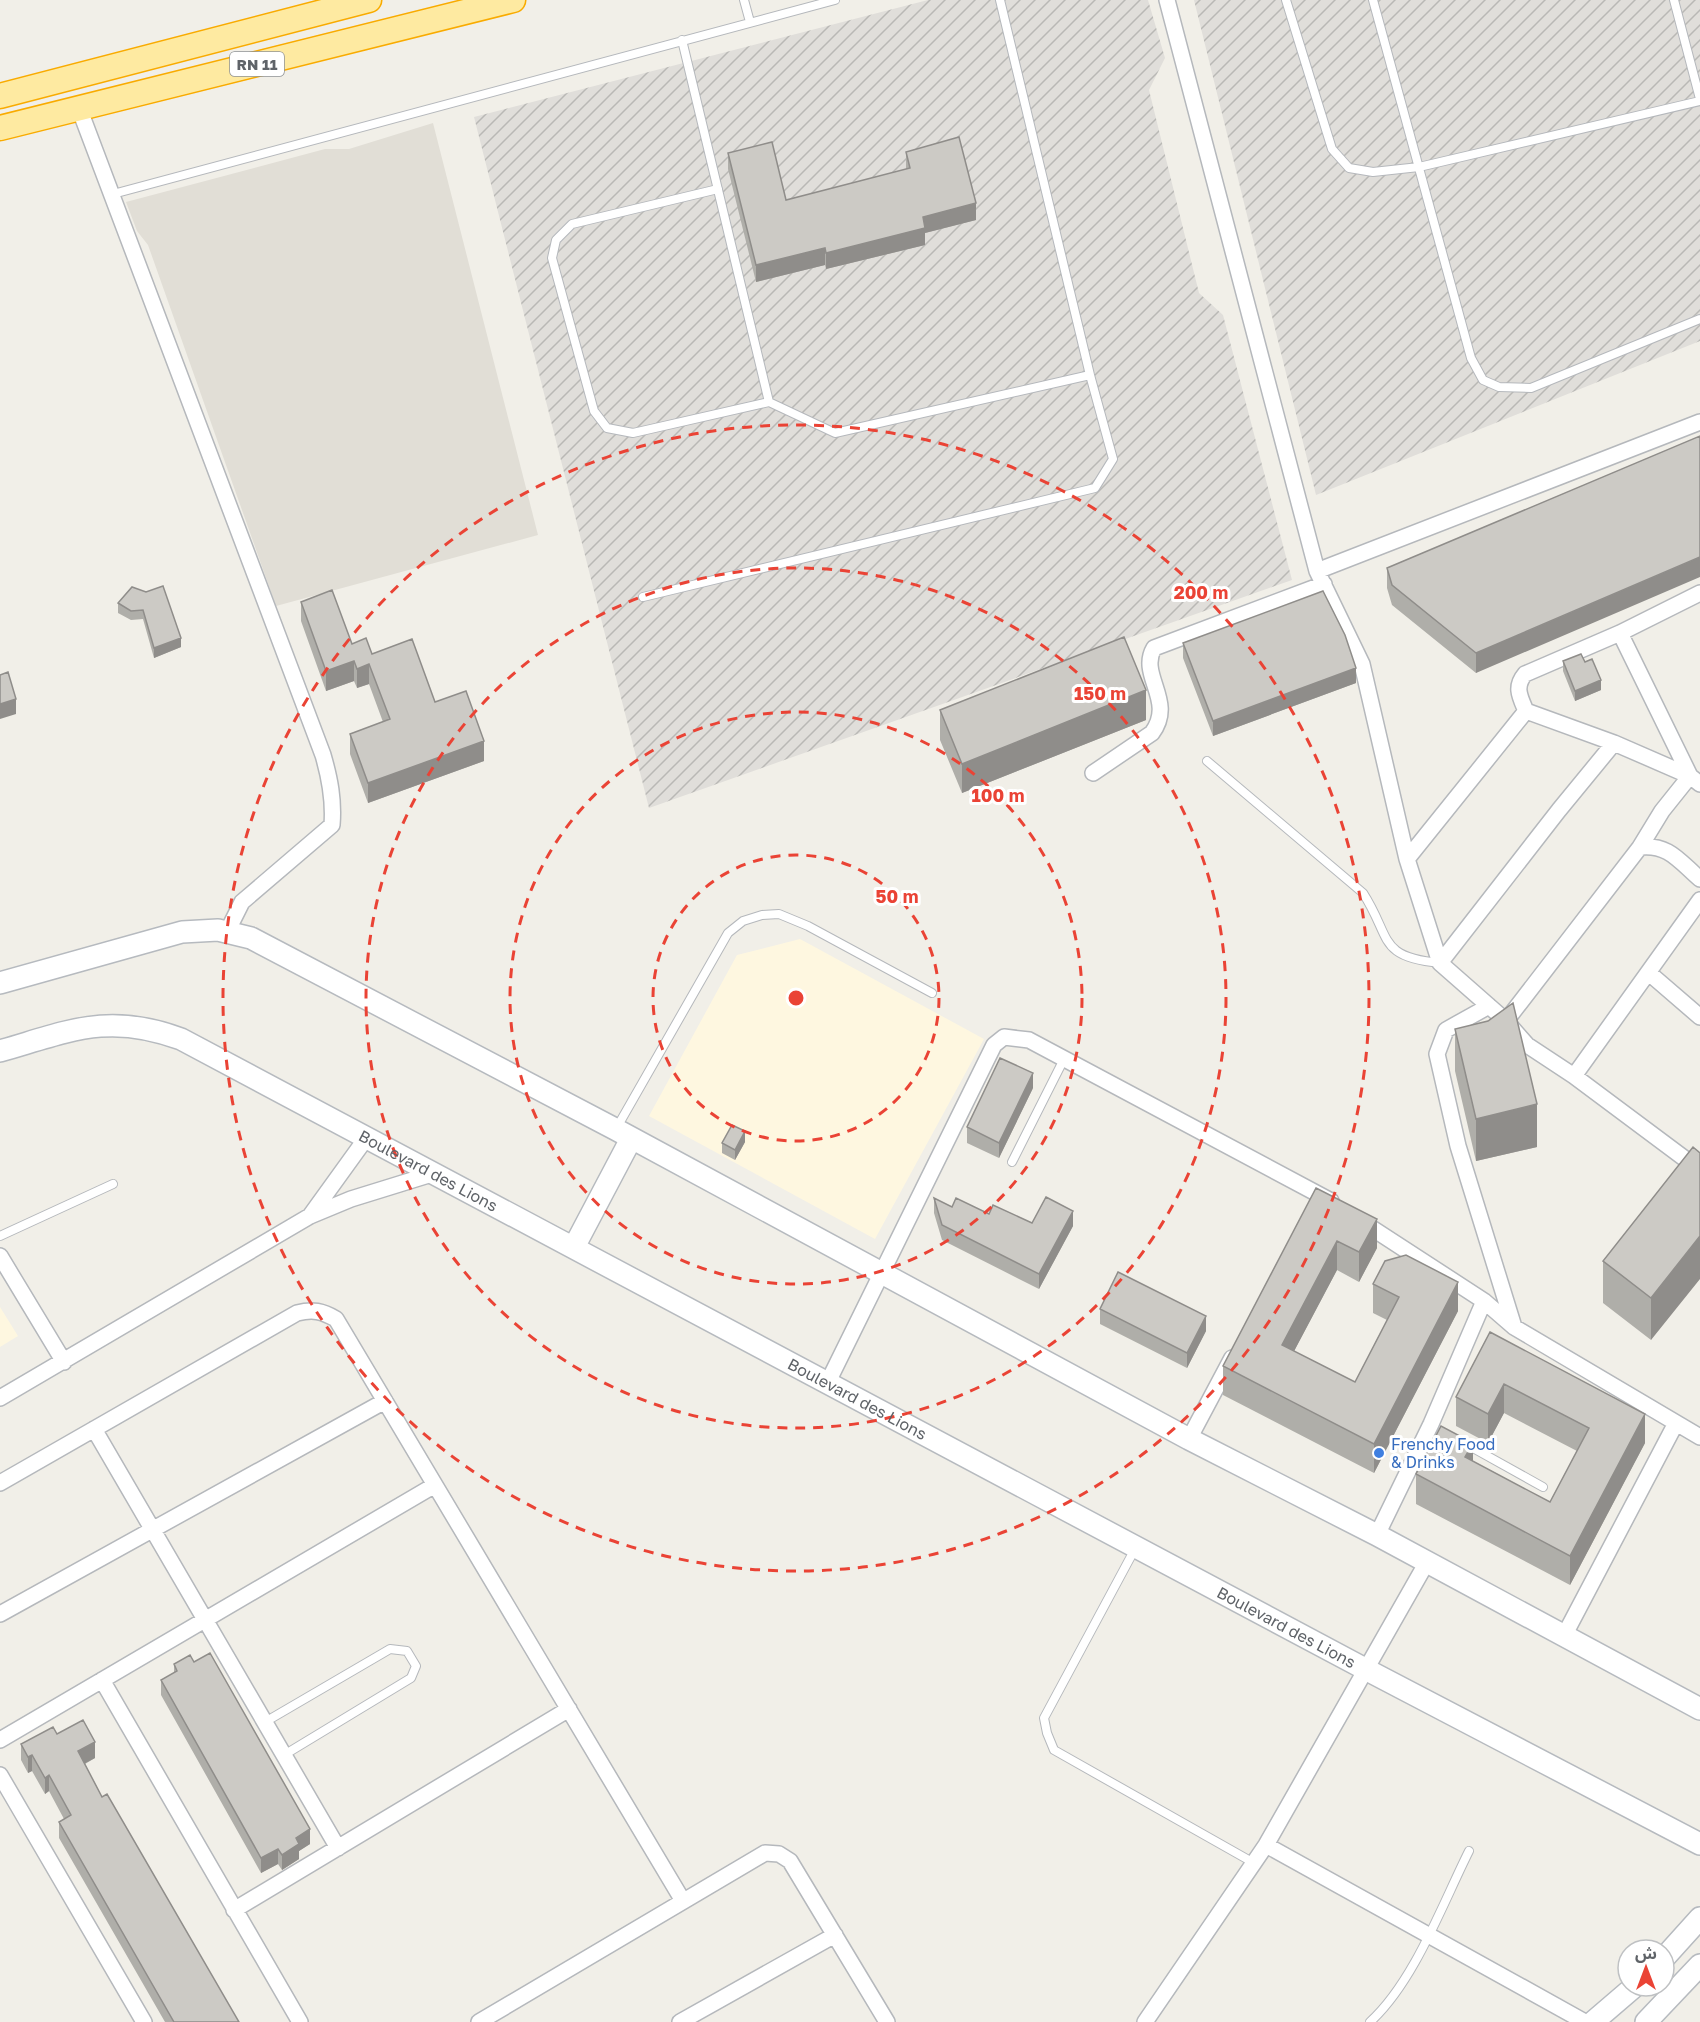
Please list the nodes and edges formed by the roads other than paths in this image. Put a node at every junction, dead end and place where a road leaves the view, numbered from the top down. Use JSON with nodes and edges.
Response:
{"nodes":[{"id":1,"x":369,"y":0,"type":"edge"},
{"id":2,"x":513,"y":0,"type":"edge"},
{"id":3,"x":744,"y":0,"type":"edge"},
{"id":4,"x":835,"y":0,"type":"edge"},
{"id":5,"x":1000,"y":0,"type":"edge"},
{"id":6,"x":1167,"y":0,"type":"edge"},
{"id":7,"x":1286,"y":0,"type":"edge"},
{"id":8,"x":1373,"y":0,"type":"edge"},
{"id":9,"x":1674,"y":0,"type":"edge"},
{"id":10,"x":750,"y":22,"type":"junction"},
{"id":11,"x":682,"y":40,"type":"junction"},
{"id":12,"x":0,"y":96,"type":"edge"},
{"id":13,"x":1700,"y":100,"type":"edge"},
{"id":14,"x":79,"y":108,"type":"junction"},
{"id":15,"x":0,"y":128,"type":"edge"},
{"id":16,"x":1419,"y":167,"type":"junction"},
{"id":17,"x":718,"y":189,"type":"junction"},
{"id":18,"x":113,"y":194,"type":"junction"},
{"id":19,"x":1700,"y":319,"type":"edge"},
{"id":20,"x":1090,"y":375,"type":"junction"},
{"id":21,"x":769,"y":402,"type":"junction"},
{"id":22,"x":1700,"y":422,"type":"edge"},
{"id":23,"x":1321,"y":577,"type":"junction"},
{"id":24,"x":643,"y":597,"type":"dead end"},
{"id":25,"x":1698,"y":598,"type":"edge"},
{"id":26,"x":1620,"y":633,"type":"junction"},
{"id":27,"x":1526,"y":711,"type":"junction"},
{"id":28,"x":1614,"y":743,"type":"junction"},
{"id":29,"x":1207,"y":761,"type":"dead end"},
{"id":30,"x":1092,"y":773,"type":"dead end"},
{"id":31,"x":1695,"y":780,"type":"edge"},
{"id":32,"x":1640,"y":847,"type":"junction"},
{"id":33,"x":1407,"y":859,"type":"junction"},
{"id":34,"x":1700,"y":879,"type":"edge"},
{"id":35,"x":1700,"y":900,"type":"edge"},
{"id":36,"x":227,"y":932,"type":"junction"},
{"id":37,"x":1440,"y":963,"type":"junction"},
{"id":38,"x":1649,"y":973,"type":"junction"},
{"id":39,"x":0,"y":983,"type":"edge"},
{"id":40,"x":932,"y":993,"type":"dead end"},
{"id":41,"x":1489,"y":1006,"type":"junction"},
{"id":42,"x":1700,"y":1017,"type":"edge"},
{"id":43,"x":1506,"y":1021,"type":"junction"},
{"id":44,"x":0,"y":1051,"type":"edge"},
{"id":45,"x":1064,"y":1059,"type":"junction"},
{"id":46,"x":1574,"y":1076,"type":"junction"},
{"id":47,"x":623,"y":1134,"type":"junction"},
{"id":48,"x":367,"y":1137,"type":"junction"},
{"id":49,"x":1012,"y":1162,"type":"dead end"},
{"id":50,"x":1700,"y":1170,"type":"edge"},
{"id":51,"x":435,"y":1173,"type":"junction"},
{"id":52,"x":113,"y":1184,"type":"dead end"},
{"id":53,"x":310,"y":1216,"type":"junction"},
{"id":54,"x":0,"y":1236,"type":"edge"},
{"id":55,"x":574,"y":1247,"type":"junction"},
{"id":56,"x":0,"y":1256,"type":"edge"},
{"id":57,"x":882,"y":1273,"type":"junction"},
{"id":58,"x":1484,"y":1301,"type":"junction"},
{"id":59,"x":1514,"y":1328,"type":"junction"},
{"id":60,"x":1237,"y":1347,"type":"edge"},
{"id":61,"x":64,"y":1362,"type":"junction"},
{"id":62,"x":828,"y":1382,"type":"junction"},
{"id":63,"x":0,"y":1398,"type":"edge"},
{"id":64,"x":385,"y":1401,"type":"junction"},
{"id":65,"x":1676,"y":1423,"type":"junction"},
{"id":66,"x":94,"y":1428,"type":"junction"},
{"id":67,"x":1452,"y":1436,"type":"edge"},
{"id":68,"x":1700,"y":1437,"type":"edge"},
{"id":69,"x":1189,"y":1439,"type":"junction"},
{"id":70,"x":0,"y":1483,"type":"edge"},
{"id":71,"x":435,"y":1485,"type":"junction"},
{"id":72,"x":1543,"y":1487,"type":"dead end"},
{"id":73,"x":153,"y":1529,"type":"junction"},
{"id":74,"x":1377,"y":1535,"type":"junction"},
{"id":75,"x":1136,"y":1547,"type":"junction"},
{"id":76,"x":1426,"y":1562,"type":"junction"},
{"id":77,"x":0,"y":1614,"type":"edge"},
{"id":78,"x":206,"y":1619,"type":"junction"},
{"id":79,"x":1564,"y":1636,"type":"junction"},
{"id":80,"x":1367,"y":1670,"type":"junction"},
{"id":81,"x":102,"y":1680,"type":"junction"},
{"id":82,"x":1700,"y":1708,"type":"edge"},
{"id":83,"x":569,"y":1709,"type":"junction"},
{"id":84,"x":265,"y":1722,"type":"junction"},
{"id":85,"x":0,"y":1740,"type":"edge"},
{"id":86,"x":284,"y":1755,"type":"junction"},
{"id":87,"x":0,"y":1775,"type":"edge"},
{"id":88,"x":1700,"y":1844,"type":"edge"},
{"id":89,"x":1266,"y":1845,"type":"junction"},
{"id":90,"x":338,"y":1848,"type":"junction"},
{"id":91,"x":1469,"y":1851,"type":"dead end"},
{"id":92,"x":1254,"y":1863,"type":"junction"},
{"id":93,"x":683,"y":1901,"type":"junction"},
{"id":94,"x":234,"y":1910,"type":"junction"},
{"id":95,"x":1700,"y":1918,"type":"edge"},
{"id":96,"x":1428,"y":1934,"type":"junction"},
{"id":97,"x":835,"y":1935,"type":"junction"},
{"id":98,"x":1676,"y":1945,"type":"edge"},
{"id":99,"x":1700,"y":1965,"type":"edge"},
{"id":100,"x":1621,"y":1998,"type":"edge"},
{"id":101,"x":144,"y":2022,"type":"edge"},
{"id":102,"x":300,"y":2022,"type":"edge"},
{"id":103,"x":480,"y":2022,"type":"edge"},
{"id":104,"x":680,"y":2022,"type":"edge"},
{"id":105,"x":887,"y":2022,"type":"edge"},
{"id":106,"x":1145,"y":2022,"type":"edge"},
{"id":107,"x":1370,"y":2022,"type":"edge"},
{"id":108,"x":1585,"y":2022,"type":"edge"},
{"id":109,"x":1593,"y":2022,"type":"edge"},
{"id":110,"x":1646,"y":2022,"type":"edge"}],
"edges":[{"from":1,"to":12,"type":"highway","number":"RN 11"},
{"from":2,"to":14,"type":"highway","number":"RN 11"},
{"from":3,"to":10,"type":"lane"},
{"from":4,"to":10,"type":"lane"},
{"from":5,"to":20,"type":"lane"},
{"from":6,"to":23,"type":"street"},
{"from":7,"to":16,"type":"lane"},
{"from":8,"to":16,"type":"lane"},
{"from":9,"to":13,"type":"lane"},
{"from":10,"to":11,"type":"lane"},
{"from":11,"to":17,"type":"lane"},
{"from":11,"to":18,"type":"lane"},
{"from":13,"to":16,"type":"lane"},
{"from":14,"to":15,"type":"highway","number":"RN 11"},
{"from":14,"to":18,"type":"street"},
{"from":16,"to":19,"type":"lane"},
{"from":17,"to":21,"type":"lane"},
{"from":17,"to":21,"type":"lane"},
{"from":18,"to":36,"type":"street"},
{"from":20,"to":21,"type":"lane"},
{"from":20,"to":24,"type":"lane"},
{"from":22,"to":23,"type":"street"},
{"from":23,"to":30,"type":"street"},
{"from":23,"to":33,"type":"street"},
{"from":25,"to":26,"type":"street"},
{"from":26,"to":27,"type":"street"},
{"from":26,"to":31,"type":"street"},
{"from":27,"to":28,"type":"street"},
{"from":27,"to":33,"type":"street"},
{"from":28,"to":31,"type":"street"},
{"from":28,"to":37,"type":"street"},
{"from":29,"to":37,"type":"lane"},
{"from":31,"to":32,"type":"street"},
{"from":32,"to":34,"type":"street"},
{"from":32,"to":43,"type":"street"},
{"from":33,"to":37,"type":"street"},
{"from":35,"to":38,"type":"street"},
{"from":36,"to":39,"type":"main road"},
{"from":36,"to":47,"type":"main road"},
{"from":37,"to":41,"type":"street"},
{"from":38,"to":42,"type":"street"},
{"from":38,"to":46,"type":"street"},
{"from":40,"to":47,"type":"lane"},
{"from":41,"to":43,"type":"street"},
{"from":41,"to":59,"type":"street"},
{"from":43,"to":46,"type":"street"},
{"from":44,"to":48,"type":"main road","name":"Boulevard des Lions"},
{"from":45,"to":49,"type":"lane"},
{"from":45,"to":57,"type":"street"},
{"from":45,"to":58,"type":"street"},
{"from":46,"to":50,"type":"street"},
{"from":47,"to":55,"type":"main road"},
{"from":47,"to":57,"type":"main road"},
{"from":48,"to":51,"type":"main road","name":"Boulevard des Lions"},
{"from":48,"to":53,"type":"street"},
{"from":51,"to":53,"type":"street"},
{"from":51,"to":55,"type":"main road","name":"Boulevard des Lions"},
{"from":52,"to":54,"type":"lane"},
{"from":53,"to":61,"type":"street"},
{"from":55,"to":62,"type":"main road","name":"Boulevard des Lions"},
{"from":56,"to":61,"type":"street"},
{"from":57,"to":62,"type":"street"},
{"from":57,"to":69,"type":"main road"},
{"from":58,"to":59,"type":"street"},
{"from":58,"to":74,"type":"street"},
{"from":59,"to":65,"type":"street"},
{"from":60,"to":69,"type":"street"},
{"from":61,"to":63,"type":"street"},
{"from":62,"to":75,"type":"main road","name":"Boulevard des Lions"},
{"from":64,"to":66,"type":"street"},
{"from":64,"to":71,"type":"street"},
{"from":64,"to":73,"type":"street"},
{"from":65,"to":68,"type":"street"},
{"from":65,"to":79,"type":"street"},
{"from":66,"to":70,"type":"street"},
{"from":66,"to":73,"type":"street"},
{"from":67,"to":72,"type":"lane"},
{"from":69,"to":74,"type":"main road"},
{"from":71,"to":78,"type":"street"},
{"from":71,"to":83,"type":"street"},
{"from":73,"to":77,"type":"street"},
{"from":73,"to":78,"type":"street"},
{"from":74,"to":76,"type":"main road"},
{"from":75,"to":80,"type":"main road","name":"Boulevard des Lions"},
{"from":75,"to":92,"type":"lane"},
{"from":76,"to":79,"type":"main road"},
{"from":76,"to":80,"type":"street"},
{"from":78,"to":81,"type":"street"},
{"from":78,"to":84,"type":"street"},
{"from":79,"to":82,"type":"main road"},
{"from":80,"to":88,"type":"main road","name":"Boulevard des Lions"},
{"from":80,"to":89,"type":"street"},
{"from":81,"to":85,"type":"street"},
{"from":81,"to":94,"type":"street"},
{"from":83,"to":90,"type":"street"},
{"from":83,"to":93,"type":"street"},
{"from":84,"to":86,"type":"street"},
{"from":84,"to":86,"type":"lane"},
{"from":86,"to":90,"type":"street"},
{"from":87,"to":101,"type":"street"},
{"from":89,"to":92,"type":"street"},
{"from":89,"to":96,"type":"street"},
{"from":90,"to":94,"type":"street"},
{"from":91,"to":96,"type":"lane"},
{"from":92,"to":106,"type":"street"},
{"from":93,"to":97,"type":"street"},
{"from":93,"to":103,"type":"street"},
{"from":94,"to":102,"type":"street"},
{"from":95,"to":98,"type":"main road"},
{"from":96,"to":107,"type":"lane"},
{"from":96,"to":108,"type":"street"},
{"from":97,"to":104,"type":"street"},
{"from":97,"to":105,"type":"street"},
{"from":99,"to":110,"type":"main road"},
{"from":100,"to":109,"type":"main road"}]}
